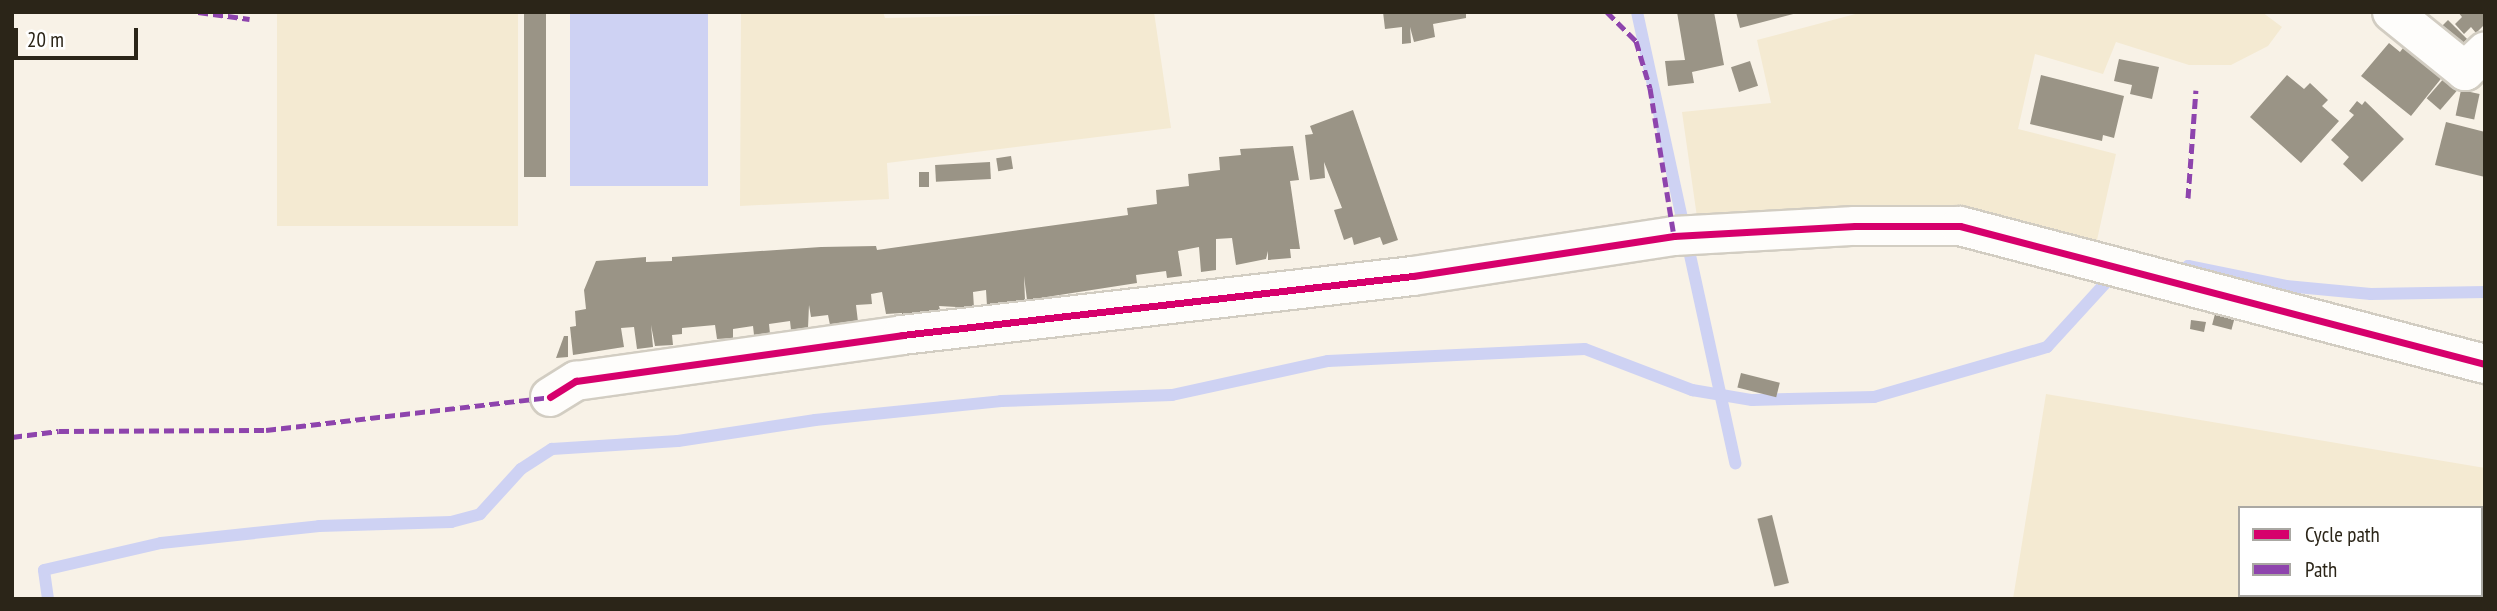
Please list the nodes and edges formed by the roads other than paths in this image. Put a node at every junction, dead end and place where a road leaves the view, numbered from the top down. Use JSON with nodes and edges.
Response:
{"nodes":[{"id":1,"x":2392,"y":12,"type":"edge"},
{"id":2,"x":2485,"y":52,"type":"edge"},
{"id":3,"x":2485,"y":365,"type":"edge"},
{"id":4,"x":550,"y":397,"type":"dead end"}],
"edges":[{"from":1,"to":2,"type":"street"},
{"from":3,"to":4,"type":"street"}]}
